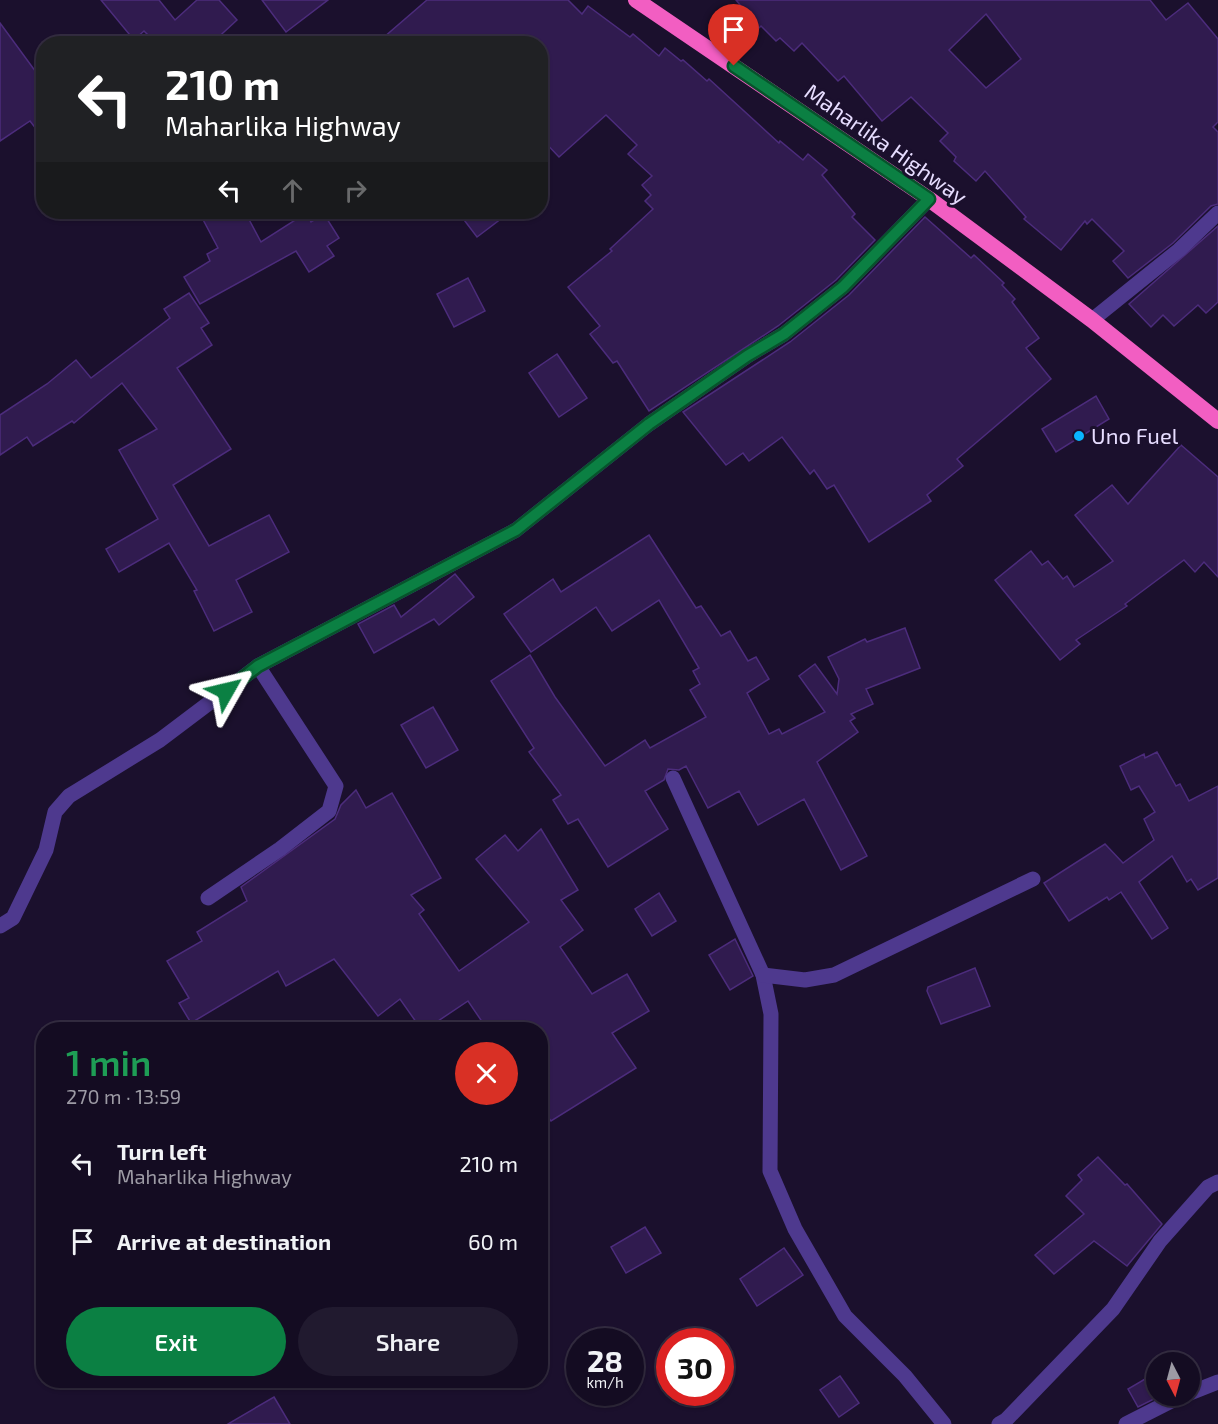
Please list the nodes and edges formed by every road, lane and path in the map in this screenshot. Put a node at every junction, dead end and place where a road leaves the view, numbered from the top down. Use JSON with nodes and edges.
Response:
{"nodes":[{"id":1,"x":636,"y":0,"type":"edge"},
{"id":2,"x":929,"y":199,"type":"junction"},
{"id":3,"x":1218,"y":213,"type":"edge"},
{"id":4,"x":1092,"y":320,"type":"junction"},
{"id":5,"x":1218,"y":421,"type":"edge"},
{"id":6,"x":258,"y":666,"type":"junction"},
{"id":7,"x":673,"y":778,"type":"dead end"},
{"id":8,"x":1033,"y":879,"type":"dead end"},
{"id":9,"x":208,"y":898,"type":"dead end"},
{"id":10,"x":0,"y":926,"type":"edge"},
{"id":11,"x":763,"y":975,"type":"junction"},
{"id":12,"x":1218,"y":1182,"type":"edge"},
{"id":13,"x":1218,"y":1382,"type":"edge"},
{"id":14,"x":1200,"y":1389,"type":"edge"},
{"id":15,"x":1161,"y":1406,"type":"edge"},
{"id":16,"x":944,"y":1424,"type":"edge"},
{"id":17,"x":999,"y":1424,"type":"edge"},
{"id":18,"x":1126,"y":1424,"type":"edge"}],
"edges":[{"from":1,"to":2,"type":"highway","name":"Maharlika Highway"},
{"from":2,"to":4,"type":"highway","name":"Maharlika Highway"},
{"from":2,"to":6,"type":"street"},
{"from":3,"to":4,"type":"street"},
{"from":4,"to":5,"type":"highway","name":"Maharlika Highway"},
{"from":6,"to":9,"type":"street"},
{"from":6,"to":10,"type":"street"},
{"from":7,"to":11,"type":"street"},
{"from":8,"to":11,"type":"street"},
{"from":11,"to":16,"type":"street"},
{"from":12,"to":17,"type":"street"},
{"from":13,"to":14,"type":"street"},
{"from":15,"to":18,"type":"street"}]}
